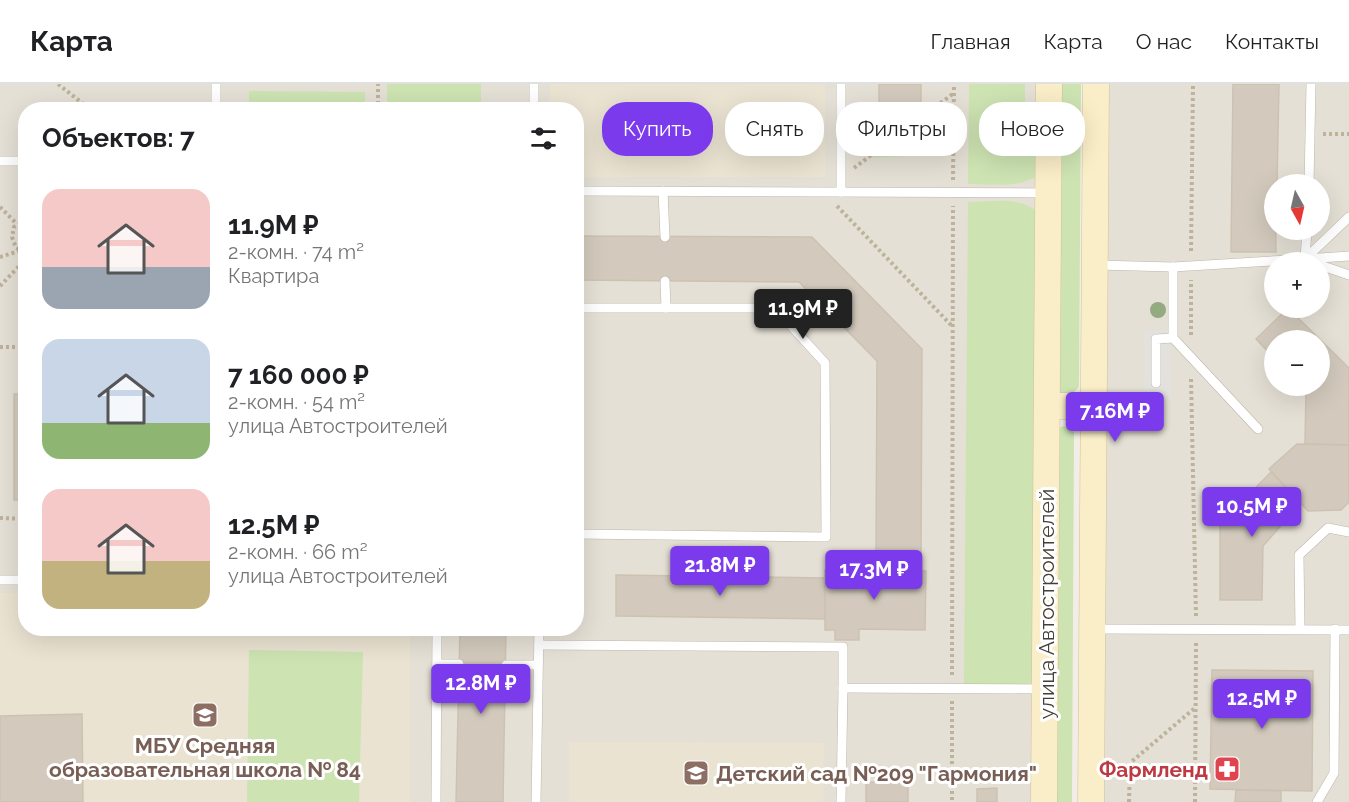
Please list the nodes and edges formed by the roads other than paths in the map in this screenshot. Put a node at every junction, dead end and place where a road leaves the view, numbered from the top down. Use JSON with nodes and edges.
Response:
{"nodes":[{"id":1,"x":216,"y":84,"type":"edge"},
{"id":2,"x":534,"y":84,"type":"edge"},
{"id":3,"x":841,"y":84,"type":"edge"},
{"id":4,"x":1049,"y":84,"type":"edge"},
{"id":5,"x":1096,"y":84,"type":"edge"},
{"id":6,"x":1311,"y":84,"type":"edge"},
{"id":7,"x":216,"y":102,"type":"edge"},
{"id":8,"x":534,"y":102,"type":"edge"},
{"id":9,"x":0,"y":161,"type":"edge"},
{"id":10,"x":18,"y":161,"type":"edge"},
{"id":11,"x":1309,"y":174,"type":"edge"},
{"id":12,"x":584,"y":191,"type":"edge"},
{"id":13,"x":663,"y":191,"type":"junction"},
{"id":14,"x":841,"y":192,"type":"junction"},
{"id":15,"x":1048,"y":193,"type":"junction"},
{"id":16,"x":1349,"y":217,"type":"edge"},
{"id":17,"x":665,"y":237,"type":"dead end"},
{"id":18,"x":1318,"y":252,"type":"edge"},
{"id":19,"x":1349,"y":256,"type":"edge"},
{"id":20,"x":1330,"y":258,"type":"edge"},
{"id":21,"x":1264,"y":263,"type":"edge"},
{"id":22,"x":1094,"y":265,"type":"junction"},
{"id":23,"x":1173,"y":267,"type":"junction"},
{"id":24,"x":1330,"y":268,"type":"edge"},
{"id":25,"x":1349,"y":275,"type":"edge"},
{"id":26,"x":665,"y":280,"type":"dead end"},
{"id":27,"x":584,"y":308,"type":"edge"},
{"id":28,"x":666,"y":308,"type":"junction"},
{"id":29,"x":1173,"y":338,"type":"junction"},
{"id":30,"x":1156,"y":383,"type":"dead end"},
{"id":31,"x":1047,"y":406,"type":"junction"},
{"id":32,"x":1093,"y":406,"type":"junction"},
{"id":33,"x":1258,"y":429,"type":"dead end"},
{"id":34,"x":1349,"y":532,"type":"edge"},
{"id":35,"x":584,"y":534,"type":"edge"},
{"id":36,"x":0,"y":580,"type":"edge"},
{"id":37,"x":18,"y":580,"type":"edge"},
{"id":38,"x":1092,"y":628,"type":"junction"},
{"id":39,"x":1300,"y":629,"type":"junction"},
{"id":40,"x":1335,"y":629,"type":"junction"},
{"id":41,"x":1349,"y":630,"type":"edge"},
{"id":42,"x":437,"y":636,"type":"edge"},
{"id":43,"x":539,"y":636,"type":"edge"},
{"id":44,"x":539,"y":645,"type":"junction"},
{"id":45,"x":437,"y":664,"type":"junction"},
{"id":46,"x":459,"y":664,"type":"dead end"},
{"id":47,"x":506,"y":665,"type":"dead end"},
{"id":48,"x":538,"y":665,"type":"junction"},
{"id":49,"x":843,"y":688,"type":"junction"},
{"id":50,"x":1045,"y":689,"type":"junction"},
{"id":51,"x":436,"y":802,"type":"edge"},
{"id":52,"x":536,"y":802,"type":"edge"},
{"id":53,"x":841,"y":802,"type":"edge"},
{"id":54,"x":1044,"y":802,"type":"edge"},
{"id":55,"x":1091,"y":802,"type":"edge"},
{"id":56,"x":1317,"y":802,"type":"edge"}],
"edges":[{"from":1,"to":7,"type":"lane"},
{"from":2,"to":8,"type":"lane"},
{"from":3,"to":14,"type":"lane"},
{"from":4,"to":15,"type":"main road","name":"улица Автостроителей"},
{"from":5,"to":22,"type":"main road"},
{"from":6,"to":11,"type":"lane"},
{"from":9,"to":10,"type":"lane"},
{"from":12,"to":13,"type":"lane"},
{"from":13,"to":14,"type":"lane"},
{"from":13,"to":17,"type":"lane"},
{"from":14,"to":15,"type":"lane"},
{"from":15,"to":31,"type":"main road","name":"улица Автостроителей"},
{"from":16,"to":18,"type":"lane"},
{"from":19,"to":20,"type":"lane"},
{"from":21,"to":23,"type":"lane"},
{"from":22,"to":23,"type":"lane"},
{"from":22,"to":32,"type":"main road"},
{"from":23,"to":29,"type":"lane"},
{"from":24,"to":25,"type":"lane"},
{"from":26,"to":28,"type":"lane"},
{"from":27,"to":28,"type":"lane"},
{"from":28,"to":35,"type":"lane"},
{"from":29,"to":30,"type":"lane"},
{"from":29,"to":33,"type":"lane"},
{"from":31,"to":32,"type":"main road"},
{"from":31,"to":50,"type":"main road","name":"улица Автостроителей"},
{"from":32,"to":38,"type":"main road"},
{"from":34,"to":39,"type":"lane"},
{"from":36,"to":37,"type":"lane"},
{"from":38,"to":39,"type":"lane"},
{"from":38,"to":55,"type":"main road"},
{"from":39,"to":40,"type":"lane"},
{"from":40,"to":41,"type":"lane"},
{"from":40,"to":56,"type":"lane"},
{"from":42,"to":45,"type":"lane"},
{"from":43,"to":44,"type":"lane"},
{"from":44,"to":48,"type":"lane"},
{"from":44,"to":49,"type":"lane"},
{"from":45,"to":46,"type":"lane"},
{"from":45,"to":51,"type":"lane"},
{"from":47,"to":48,"type":"lane"},
{"from":48,"to":52,"type":"lane"},
{"from":49,"to":50,"type":"lane"},
{"from":49,"to":53,"type":"lane"},
{"from":50,"to":54,"type":"main road","name":"улица Автостроителей"}]}
